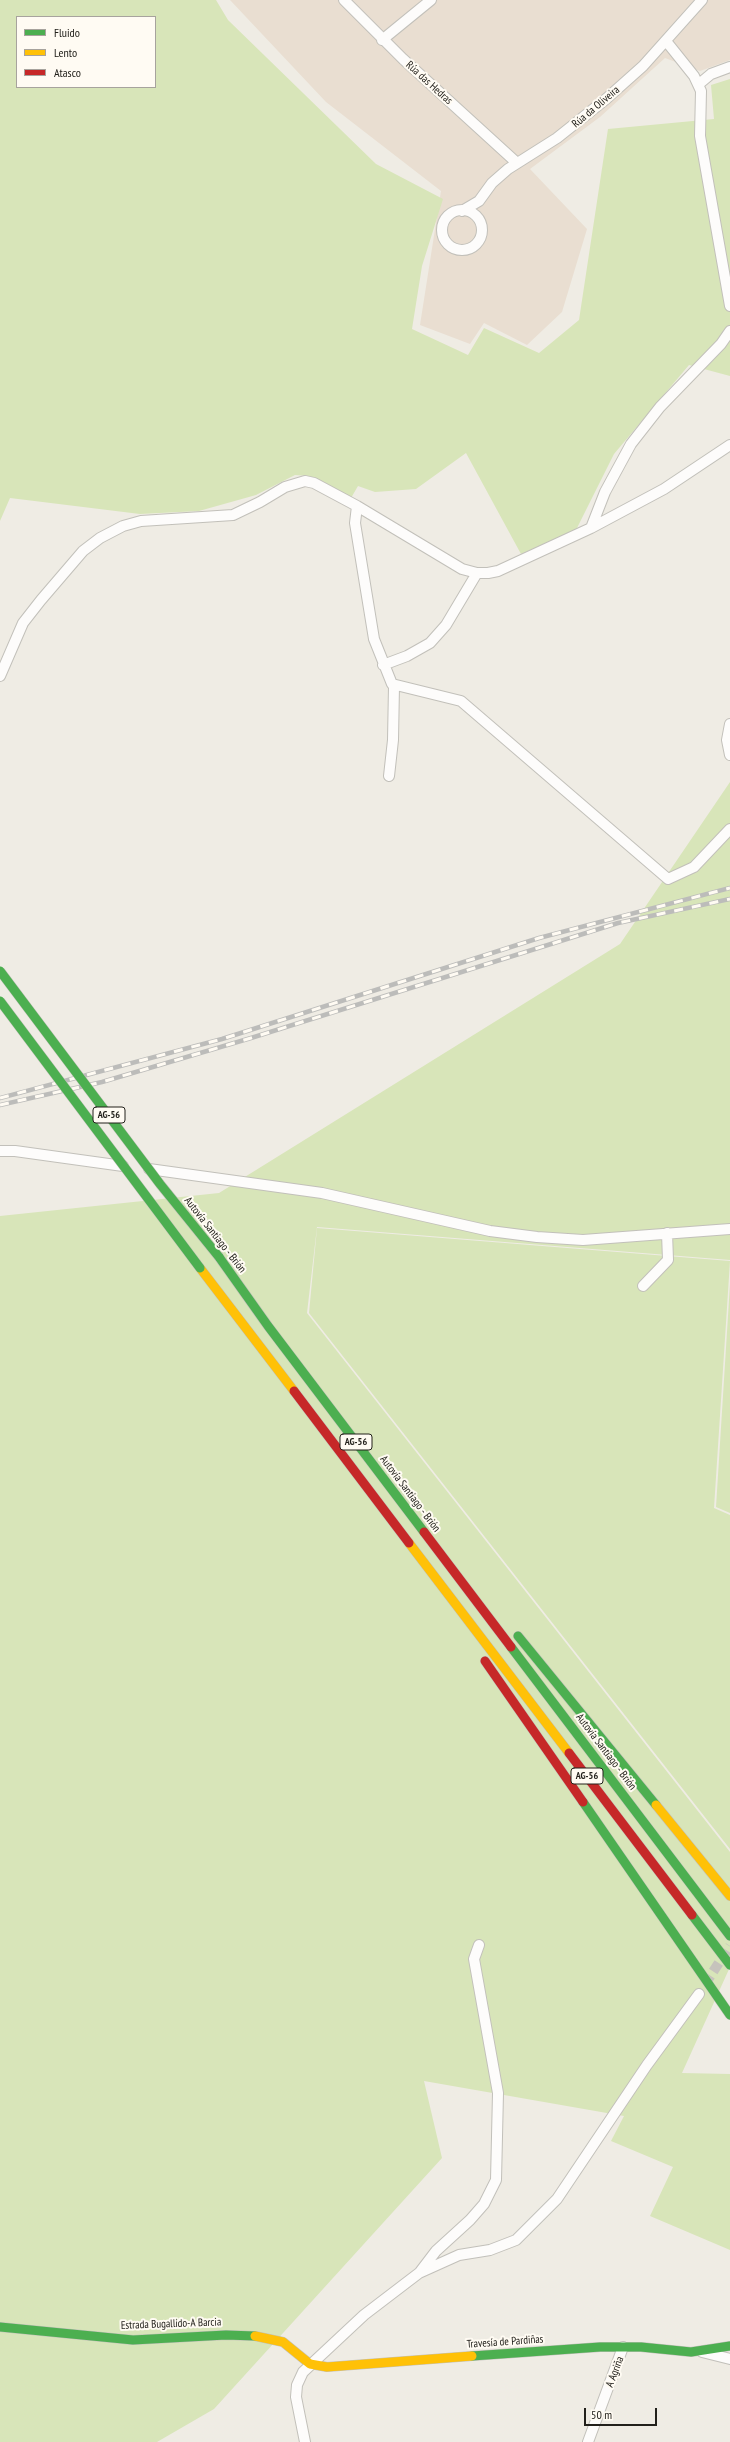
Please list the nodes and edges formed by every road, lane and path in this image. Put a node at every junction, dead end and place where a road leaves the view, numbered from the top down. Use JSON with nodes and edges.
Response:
{"nodes":[{"id":1,"x":344,"y":0,"type":"edge"},
{"id":2,"x":431,"y":0,"type":"edge"},
{"id":3,"x":702,"y":0,"type":"edge"},
{"id":4,"x":382,"y":40,"type":"junction"},
{"id":5,"x":666,"y":41,"type":"junction"},
{"id":6,"x":730,"y":67,"type":"edge"},
{"id":7,"x":699,"y":84,"type":"junction"},
{"id":8,"x":517,"y":163,"type":"junction"},
{"id":9,"x":479,"y":201,"type":"junction"},
{"id":10,"x":462,"y":211,"type":"junction"},
{"id":11,"x":477,"y":218,"type":"junction"},
{"id":12,"x":730,"y":306,"type":"edge"},
{"id":13,"x":730,"y":331,"type":"edge"},
{"id":14,"x":730,"y":445,"type":"edge"},
{"id":15,"x":357,"y":506,"type":"junction"},
{"id":16,"x":591,"y":528,"type":"junction"},
{"id":17,"x":478,"y":573,"type":"junction"},
{"id":18,"x":383,"y":665,"type":"junction"},
{"id":19,"x":0,"y":676,"type":"edge"},
{"id":20,"x":394,"y":686,"type":"junction"},
{"id":21,"x":730,"y":724,"type":"edge"},
{"id":22,"x":730,"y":755,"type":"edge"},
{"id":23,"x":389,"y":776,"type":"dead end"},
{"id":24,"x":730,"y":829,"type":"edge"},
{"id":25,"x":0,"y":971,"type":"edge"},
{"id":26,"x":0,"y":1001,"type":"edge"},
{"id":27,"x":0,"y":1151,"type":"edge"},
{"id":28,"x":730,"y":1228,"type":"edge"},
{"id":29,"x":666,"y":1233,"type":"junction"},
{"id":30,"x":643,"y":1286,"type":"dead end"},
{"id":31,"x":444,"y":1560,"type":"junction"},
{"id":32,"x":443,"y":1588,"type":"junction"},
{"id":33,"x":486,"y":1598,"type":"dead end"},
{"id":34,"x":512,"y":1629,"type":"dead end"},
{"id":35,"x":467,"y":1636,"type":"dead end"},
{"id":36,"x":480,"y":1654,"type":"dead end"},
{"id":37,"x":730,"y":1896,"type":"edge"},
{"id":38,"x":730,"y":1936,"type":"edge"},
{"id":39,"x":479,"y":1945,"type":"dead end"},
{"id":40,"x":730,"y":1965,"type":"edge"},
{"id":41,"x":699,"y":1994,"type":"tunnel mouth"},
{"id":42,"x":730,"y":2015,"type":"edge"},
{"id":43,"x":419,"y":2273,"type":"junction"},
{"id":44,"x":0,"y":2328,"type":"edge"},
{"id":45,"x":730,"y":2346,"type":"edge"},
{"id":46,"x":623,"y":2347,"type":"junction"},
{"id":47,"x":702,"y":2352,"type":"junction"},
{"id":48,"x":730,"y":2359,"type":"edge"},
{"id":49,"x":310,"y":2364,"type":"junction"},
{"id":50,"x":305,"y":2442,"type":"edge"},
{"id":51,"x":588,"y":2442,"type":"edge"}],
"edges":[{"from":1,"to":4,"type":"street","name":"Rúa das Hedras"},
{"from":2,"to":4,"type":"street"},
{"from":3,"to":5,"type":"street","name":"Rúa da Oliveira"},
{"from":4,"to":8,"type":"street","name":"Rúa das Hedras"},
{"from":5,"to":7,"type":"street"},
{"from":5,"to":8,"type":"street","name":"Rúa da Oliveira"},
{"from":6,"to":7,"type":"street"},
{"from":7,"to":12,"type":"street"},
{"from":8,"to":9,"type":"street","name":"Rúa da Oliveira"},
{"from":9,"to":10,"type":"street","name":"Rúa da Oliveira"},
{"from":9,"to":11,"type":"street","name":"Rúa da Oliveira"},
{"from":10,"to":11,"type":"street"},
{"from":10,"to":11,"type":"street","name":"Rúa da Oliveira"},
{"from":13,"to":16,"type":"street"},
{"from":14,"to":16,"type":"street"},
{"from":15,"to":17,"type":"street"},
{"from":15,"to":18,"type":"street"},
{"from":15,"to":19,"type":"street"},
{"from":16,"to":17,"type":"street"},
{"from":17,"to":18,"type":"street"},
{"from":18,"to":20,"type":"street"},
{"from":20,"to":23,"type":"street"},
{"from":20,"to":24,"type":"street"},
{"from":21,"to":22,"type":"street"},
{"from":25,"to":31,"type":"main road","name":"Autovía Santiago - Brión","number":"AG-56","bridge":true},
{"from":26,"to":32,"type":"main road","number":"AG-56","bridge":true},
{"from":27,"to":29,"type":"street"},
{"from":28,"to":29,"type":"street"},
{"from":29,"to":30,"type":"street"},
{"from":31,"to":33,"type":"main road"},
{"from":31,"to":38,"type":"main road","name":"Autovía Santiago - Brión","number":"AG-56"},
{"from":32,"to":35,"type":"main road"},
{"from":32,"to":40,"type":"main road","number":"AG-56"},
{"from":34,"to":37,"type":"main road"},
{"from":36,"to":42,"type":"main road"},
{"from":39,"to":43,"type":"street"},
{"from":41,"to":43,"type":"street"},
{"from":43,"to":49,"type":"street"},
{"from":44,"to":49,"type":"main road","name":"Estrada Bugallido-A Barcia"},
{"from":45,"to":47,"type":"main road","name":"Travesía de Pardiñas"},
{"from":46,"to":47,"type":"main road","name":"Travesía de Pardiñas"},
{"from":46,"to":49,"type":"main road","name":"Travesía de Pardiñas"},
{"from":46,"to":51,"type":"street","name":"A Agriña"},
{"from":47,"to":48,"type":"street"},
{"from":49,"to":50,"type":"street"}]}
